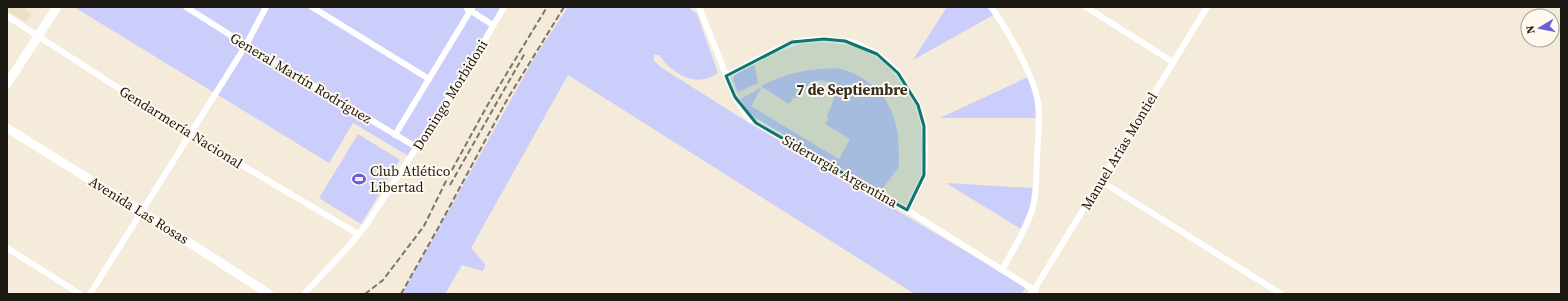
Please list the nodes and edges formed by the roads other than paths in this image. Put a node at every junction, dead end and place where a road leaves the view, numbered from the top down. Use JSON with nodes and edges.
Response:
{"nodes":[{"id":1,"x":57,"y":7,"type":"edge"},
{"id":2,"x":186,"y":7,"type":"edge"},
{"id":3,"x":266,"y":7,"type":"edge"},
{"id":4,"x":312,"y":7,"type":"edge"},
{"id":5,"x":504,"y":7,"type":"edge"},
{"id":6,"x":699,"y":7,"type":"edge"},
{"id":7,"x":991,"y":7,"type":"edge"},
{"id":8,"x":1086,"y":7,"type":"edge"},
{"id":9,"x":1206,"y":7,"type":"edge"},
{"id":10,"x":469,"y":8,"type":"edge"},
{"id":11,"x":7,"y":16,"type":"edge"},
{"id":12,"x":493,"y":25,"type":"junction"},
{"id":13,"x":38,"y":35,"type":"junction"},
{"id":14,"x":246,"y":45,"type":"junction"},
{"id":15,"x":1173,"y":62,"type":"junction"},
{"id":16,"x":726,"y":76,"type":"junction"},
{"id":17,"x":430,"y":79,"type":"junction"},
{"id":18,"x":7,"y":84,"type":"edge"},
{"id":19,"x":7,"y":128,"type":"edge"},
{"id":20,"x":191,"y":135,"type":"junction"},
{"id":21,"x":395,"y":135,"type":"junction"},
{"id":22,"x":416,"y":147,"type":"junction"},
{"id":23,"x":1101,"y":181,"type":"junction"},
{"id":24,"x":907,"y":210,"type":"junction"},
{"id":25,"x":142,"y":212,"type":"junction"},
{"id":26,"x":358,"y":234,"type":"junction"},
{"id":27,"x":7,"y":248,"type":"edge"},
{"id":28,"x":1002,"y":270,"type":"junction"},
{"id":29,"x":1033,"y":292,"type":"edge"},
{"id":30,"x":80,"y":294,"type":"edge"},
{"id":31,"x":90,"y":294,"type":"edge"},
{"id":32,"x":269,"y":294,"type":"edge"},
{"id":33,"x":304,"y":294,"type":"edge"},
{"id":34,"x":1281,"y":294,"type":"edge"}],
"edges":[{"from":1,"to":13,"type":"street"},
{"from":2,"to":14,"type":"street","name":"General Martín Rodríguez"},
{"from":3,"to":14,"type":"street"},
{"from":4,"to":17,"type":"street"},
{"from":5,"to":12,"type":"street","name":"Domingo Morbidoni"},
{"from":6,"to":16,"type":"street","name":"Siderurgia Argentina"},
{"from":7,"to":28,"type":"street"},
{"from":8,"to":15,"type":"street"},
{"from":9,"to":15,"type":"street","name":"Manuel Arias Montiel"},
{"from":10,"to":12,"type":"street"},
{"from":10,"to":17,"type":"street"},
{"from":11,"to":13,"type":"street","name":"Gendarmería Nacional"},
{"from":12,"to":22,"type":"street","name":"Domingo Morbidoni"},
{"from":13,"to":18,"type":"street"},
{"from":13,"to":20,"type":"street","name":"Gendarmería Nacional"},
{"from":14,"to":20,"type":"street"},
{"from":14,"to":21,"type":"street","name":"General Martín Rodríguez"},
{"from":15,"to":23,"type":"street","name":"Manuel Arias Montiel"},
{"from":16,"to":24,"type":"street","name":"Siderurgia Argentina"},
{"from":16,"to":24,"type":"street"},
{"from":17,"to":21,"type":"street"},
{"from":19,"to":25,"type":"street","name":"Avenida Las Rosas"},
{"from":20,"to":25,"type":"street"},
{"from":20,"to":26,"type":"street","name":"Gendarmería Nacional"},
{"from":21,"to":22,"type":"street","name":"General Martín Rodríguez"},
{"from":22,"to":26,"type":"street","name":"Domingo Morbidoni"},
{"from":23,"to":29,"type":"street","name":"Manuel Arias Montiel"},
{"from":23,"to":34,"type":"street"},
{"from":24,"to":28,"type":"street","name":"Siderurgia Argentina"},
{"from":25,"to":31,"type":"street"},
{"from":25,"to":32,"type":"street","name":"Avenida Las Rosas"},
{"from":26,"to":33,"type":"street","name":"Domingo Morbidoni"},
{"from":27,"to":30,"type":"street"},
{"from":28,"to":29,"type":"street","name":"Siderurgia Argentina"}]}
